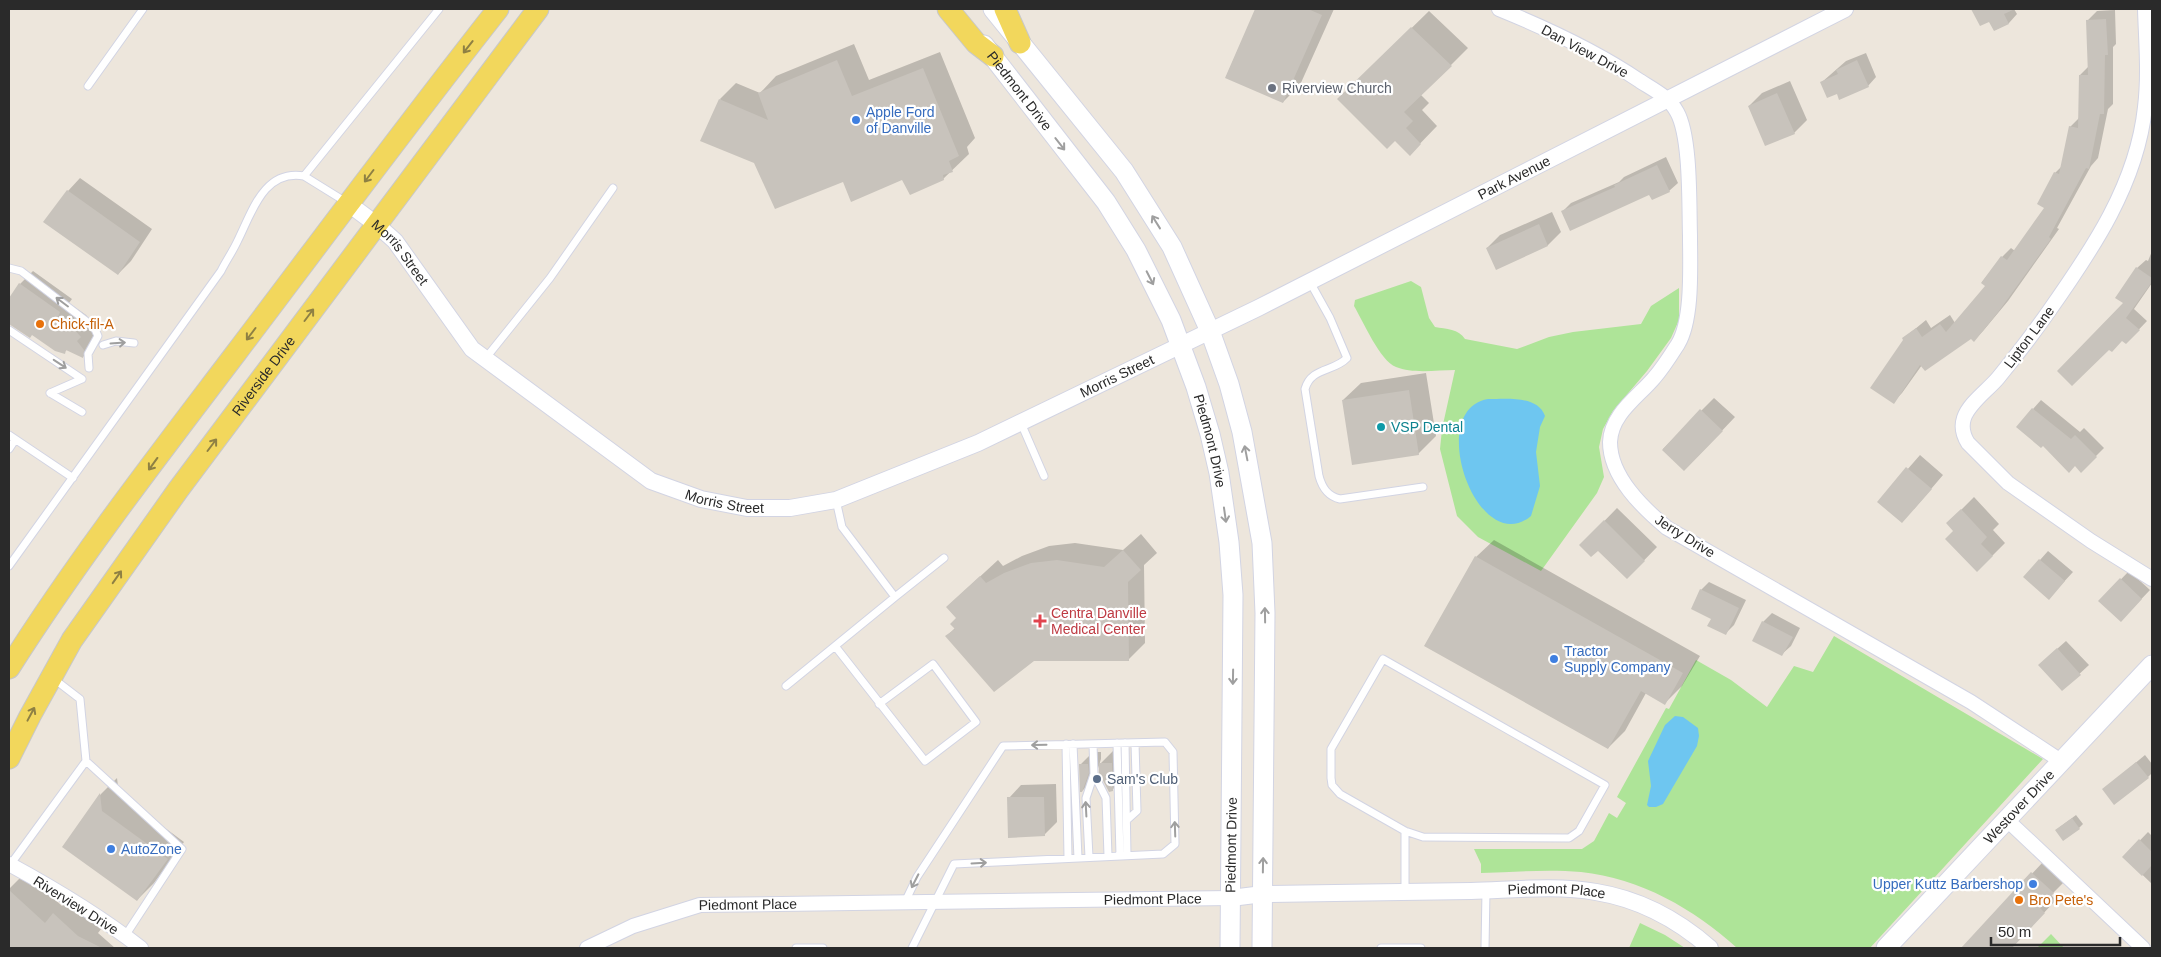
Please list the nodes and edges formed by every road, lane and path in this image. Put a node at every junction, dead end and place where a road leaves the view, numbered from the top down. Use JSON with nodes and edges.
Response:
{"nodes":[{"id":1,"x":144,"y":9,"type":"edge"},
{"id":2,"x":439,"y":9,"type":"edge"},
{"id":3,"x":498,"y":9,"type":"edge"},
{"id":4,"x":538,"y":9,"type":"edge"},
{"id":5,"x":948,"y":9,"type":"edge"},
{"id":6,"x":955,"y":9,"type":"edge"},
{"id":7,"x":993,"y":9,"type":"edge"},
{"id":8,"x":1005,"y":9,"type":"edge"},
{"id":9,"x":1845,"y":9,"type":"edge"},
{"id":10,"x":2145,"y":9,"type":"edge"},
{"id":11,"x":1505,"y":10,"type":"edge"},
{"id":12,"x":1020,"y":43,"type":"junction"},
{"id":13,"x":993,"y":56,"type":"junction"},
{"id":14,"x":88,"y":86,"type":"dead end"},
{"id":15,"x":1668,"y":98,"type":"junction"},
{"id":16,"x":304,"y":176,"type":"junction"},
{"id":17,"x":614,"y":188,"type":"dead end"},
{"id":18,"x":349,"y":204,"type":"junction"},
{"id":19,"x":377,"y":225,"type":"junction"},
{"id":20,"x":9,"y":268,"type":"edge"},
{"id":21,"x":1310,"y":282,"type":"junction"},
{"id":22,"x":9,"y":330,"type":"edge"},
{"id":23,"x":1210,"y":331,"type":"junction"},
{"id":24,"x":134,"y":342,"type":"dead end"},
{"id":25,"x":1182,"y":345,"type":"junction"},
{"id":26,"x":103,"y":346,"type":"dead end"},
{"id":27,"x":485,"y":359,"type":"junction"},
{"id":28,"x":89,"y":368,"type":"dead end"},
{"id":29,"x":82,"y":412,"type":"dead end"},
{"id":30,"x":1020,"y":422,"type":"junction"},
{"id":31,"x":12,"y":438,"type":"edge"},
{"id":32,"x":9,"y":449,"type":"edge"},
{"id":33,"x":1044,"y":476,"type":"dead end"},
{"id":34,"x":73,"y":478,"type":"junction"},
{"id":35,"x":1424,"y":487,"type":"dead end"},
{"id":36,"x":836,"y":500,"type":"junction"},
{"id":37,"x":944,"y":558,"type":"dead end"},
{"id":38,"x":9,"y":566,"type":"edge"},
{"id":39,"x":2152,"y":578,"type":"edge"},
{"id":40,"x":895,"y":597,"type":"junction"},
{"id":41,"x":835,"y":646,"type":"junction"},
{"id":42,"x":2152,"y":665,"type":"edge"},
{"id":43,"x":9,"y":668,"type":"edge"},
{"id":44,"x":51,"y":677,"type":"junction"},
{"id":45,"x":786,"y":686,"type":"dead end"},
{"id":46,"x":880,"y":704,"type":"junction"},
{"id":47,"x":1121,"y":743,"type":"junction"},
{"id":48,"x":1136,"y":743,"type":"junction"},
{"id":49,"x":1069,"y":744,"type":"junction"},
{"id":50,"x":1093,"y":744,"type":"junction"},
{"id":51,"x":9,"y":758,"type":"edge"},
{"id":52,"x":86,"y":761,"type":"junction"},
{"id":53,"x":2061,"y":761,"type":"junction"},
{"id":54,"x":1094,"y":774,"type":"junction"},
{"id":55,"x":2006,"y":819,"type":"junction"},
{"id":56,"x":1126,"y":820,"type":"junction"},
{"id":57,"x":1404,"y":831,"type":"junction"},
{"id":58,"x":1108,"y":856,"type":"junction"},
{"id":59,"x":1124,"y":856,"type":"junction"},
{"id":60,"x":1089,"y":857,"type":"junction"},
{"id":61,"x":1068,"y":858,"type":"junction"},
{"id":62,"x":1078,"y":858,"type":"junction"},
{"id":63,"x":10,"y":865,"type":"edge"},
{"id":64,"x":1486,"y":890,"type":"junction"},
{"id":65,"x":1405,"y":892,"type":"junction"},
{"id":66,"x":1263,"y":894,"type":"junction"},
{"id":67,"x":1230,"y":898,"type":"junction"},
{"id":68,"x":905,"y":902,"type":"junction"},
{"id":69,"x":936,"y":902,"type":"junction"},
{"id":70,"x":125,"y":936,"type":"junction"},
{"id":71,"x":141,"y":948,"type":"edge"},
{"id":72,"x":587,"y":948,"type":"edge"},
{"id":73,"x":796,"y":948,"type":"edge"},
{"id":74,"x":823,"y":948,"type":"edge"},
{"id":75,"x":912,"y":948,"type":"edge"},
{"id":76,"x":1230,"y":948,"type":"edge"},
{"id":77,"x":1262,"y":948,"type":"edge"},
{"id":78,"x":1381,"y":948,"type":"edge"},
{"id":79,"x":1421,"y":948,"type":"edge"},
{"id":80,"x":1485,"y":948,"type":"edge"},
{"id":81,"x":1710,"y":948,"type":"edge"},
{"id":82,"x":1886,"y":948,"type":"edge"},
{"id":83,"x":2143,"y":948,"type":"edge"}],
"edges":[{"from":1,"to":14,"type":"lane"},
{"from":2,"to":16,"type":"lane"},
{"from":3,"to":18,"type":"main road","one_way":true},
{"from":4,"to":19,"type":"main road","name":"Riverside Drive"},
{"from":5,"to":13,"type":"main road"},
{"from":6,"to":13,"type":"main road","name":"Piedmont Drive"},
{"from":7,"to":12,"type":"main road"},
{"from":8,"to":12,"type":"main road"},
{"from":9,"to":15,"type":"street","name":"Park Avenue"},
{"from":10,"to":39,"type":"street","name":"Lipton Lane"},
{"from":11,"to":15,"type":"street","name":"Dan View Drive"},
{"from":23,"to":12,"type":"main road","one_way":true},
{"from":13,"to":25,"type":"main road","name":"Piedmont Drive","one_way":true},
{"from":15,"to":21,"type":"street","name":"Park Avenue"},
{"from":15,"to":53,"type":"street","name":"Jerry Drive"},
{"from":16,"to":18,"type":"lane"},
{"from":16,"to":34,"type":"lane"},
{"from":17,"to":27,"type":"lane"},
{"from":18,"to":19,"type":"street","name":"Morris Street"},
{"from":18,"to":43,"type":"main road","one_way":true},
{"from":19,"to":27,"type":"street","name":"Morris Street"},
{"from":44,"to":19,"type":"main road","name":"Riverside Drive","one_way":true},
{"from":28,"to":20,"type":"lane","one_way":true},
{"from":21,"to":23,"type":"street","name":"Park Avenue"},
{"from":21,"to":35,"type":"lane"},
{"from":22,"to":29,"type":"lane","one_way":true},
{"from":23,"to":25,"type":"street","name":"Park Avenue"},
{"from":66,"to":23,"type":"main road","one_way":true},
{"from":26,"to":24,"type":"lane","one_way":true},
{"from":25,"to":30,"type":"street","name":"Morris Street"},
{"from":25,"to":67,"type":"main road","name":"Piedmont Drive","one_way":true},
{"from":27,"to":36,"type":"street","name":"Morris Street"},
{"from":30,"to":33,"type":"lane"},
{"from":30,"to":36,"type":"street","name":"Morris Street"},
{"from":31,"to":32,"type":"lane"},
{"from":31,"to":34,"type":"lane"},
{"from":34,"to":38,"type":"lane"},
{"from":36,"to":40,"type":"lane"},
{"from":37,"to":40,"type":"lane"},
{"from":40,"to":41,"type":"lane"},
{"from":41,"to":45,"type":"lane"},
{"from":41,"to":46,"type":"lane"},
{"from":42,"to":53,"type":"main road","name":"Westover Drive"},
{"from":51,"to":44,"type":"main road","name":"Riverside Drive","one_way":true},
{"from":44,"to":52,"type":"lane"},
{"from":46,"to":46,"type":"lane"},
{"from":47,"to":48,"type":"lane"},
{"from":47,"to":50,"type":"lane"},
{"from":47,"to":56,"type":"lane"},
{"from":47,"to":59,"type":"lane"},
{"from":48,"to":56,"type":"lane"},
{"from":59,"to":48,"type":"lane","one_way":true},
{"from":49,"to":50,"type":"lane"},
{"from":49,"to":61,"type":"lane"},
{"from":49,"to":62,"type":"lane"},
{"from":49,"to":68,"type":"lane","one_way":true},
{"from":50,"to":54,"type":"lane"},
{"from":52,"to":63,"type":"lane"},
{"from":52,"to":70,"type":"lane"},
{"from":53,"to":55,"type":"main road","name":"Westover Drive"},
{"from":54,"to":58,"type":"lane"},
{"from":60,"to":54,"type":"lane","one_way":true},
{"from":55,"to":82,"type":"main road","name":"Westover Drive"},
{"from":55,"to":83,"type":"street"},
{"from":56,"to":59,"type":"lane"},
{"from":57,"to":57,"type":"lane"},
{"from":57,"to":65,"type":"lane"},
{"from":58,"to":59,"type":"lane"},
{"from":58,"to":60,"type":"lane"},
{"from":60,"to":62,"type":"lane"},
{"from":61,"to":62,"type":"lane"},
{"from":69,"to":61,"type":"lane","one_way":true},
{"from":63,"to":70,"type":"street","name":"Riverview Drive"},
{"from":64,"to":65,"type":"street","name":"Piedmont Place"},
{"from":64,"to":80,"type":"lane"},
{"from":64,"to":81,"type":"street","name":"Piedmont Place"},
{"from":65,"to":66,"type":"street","name":"Piedmont Place"},
{"from":66,"to":67,"type":"street","name":"Piedmont Place"},
{"from":66,"to":77,"type":"main road"},
{"from":67,"to":69,"type":"street","name":"Piedmont Place"},
{"from":67,"to":76,"type":"main road","name":"Piedmont Drive"},
{"from":68,"to":69,"type":"street","name":"Piedmont Place"},
{"from":68,"to":72,"type":"street","name":"Piedmont Place"},
{"from":69,"to":75,"type":"lane"},
{"from":70,"to":71,"type":"street","name":"Riverview Drive"},
{"from":73,"to":74,"type":"lane"},
{"from":78,"to":79,"type":"lane"}]}
